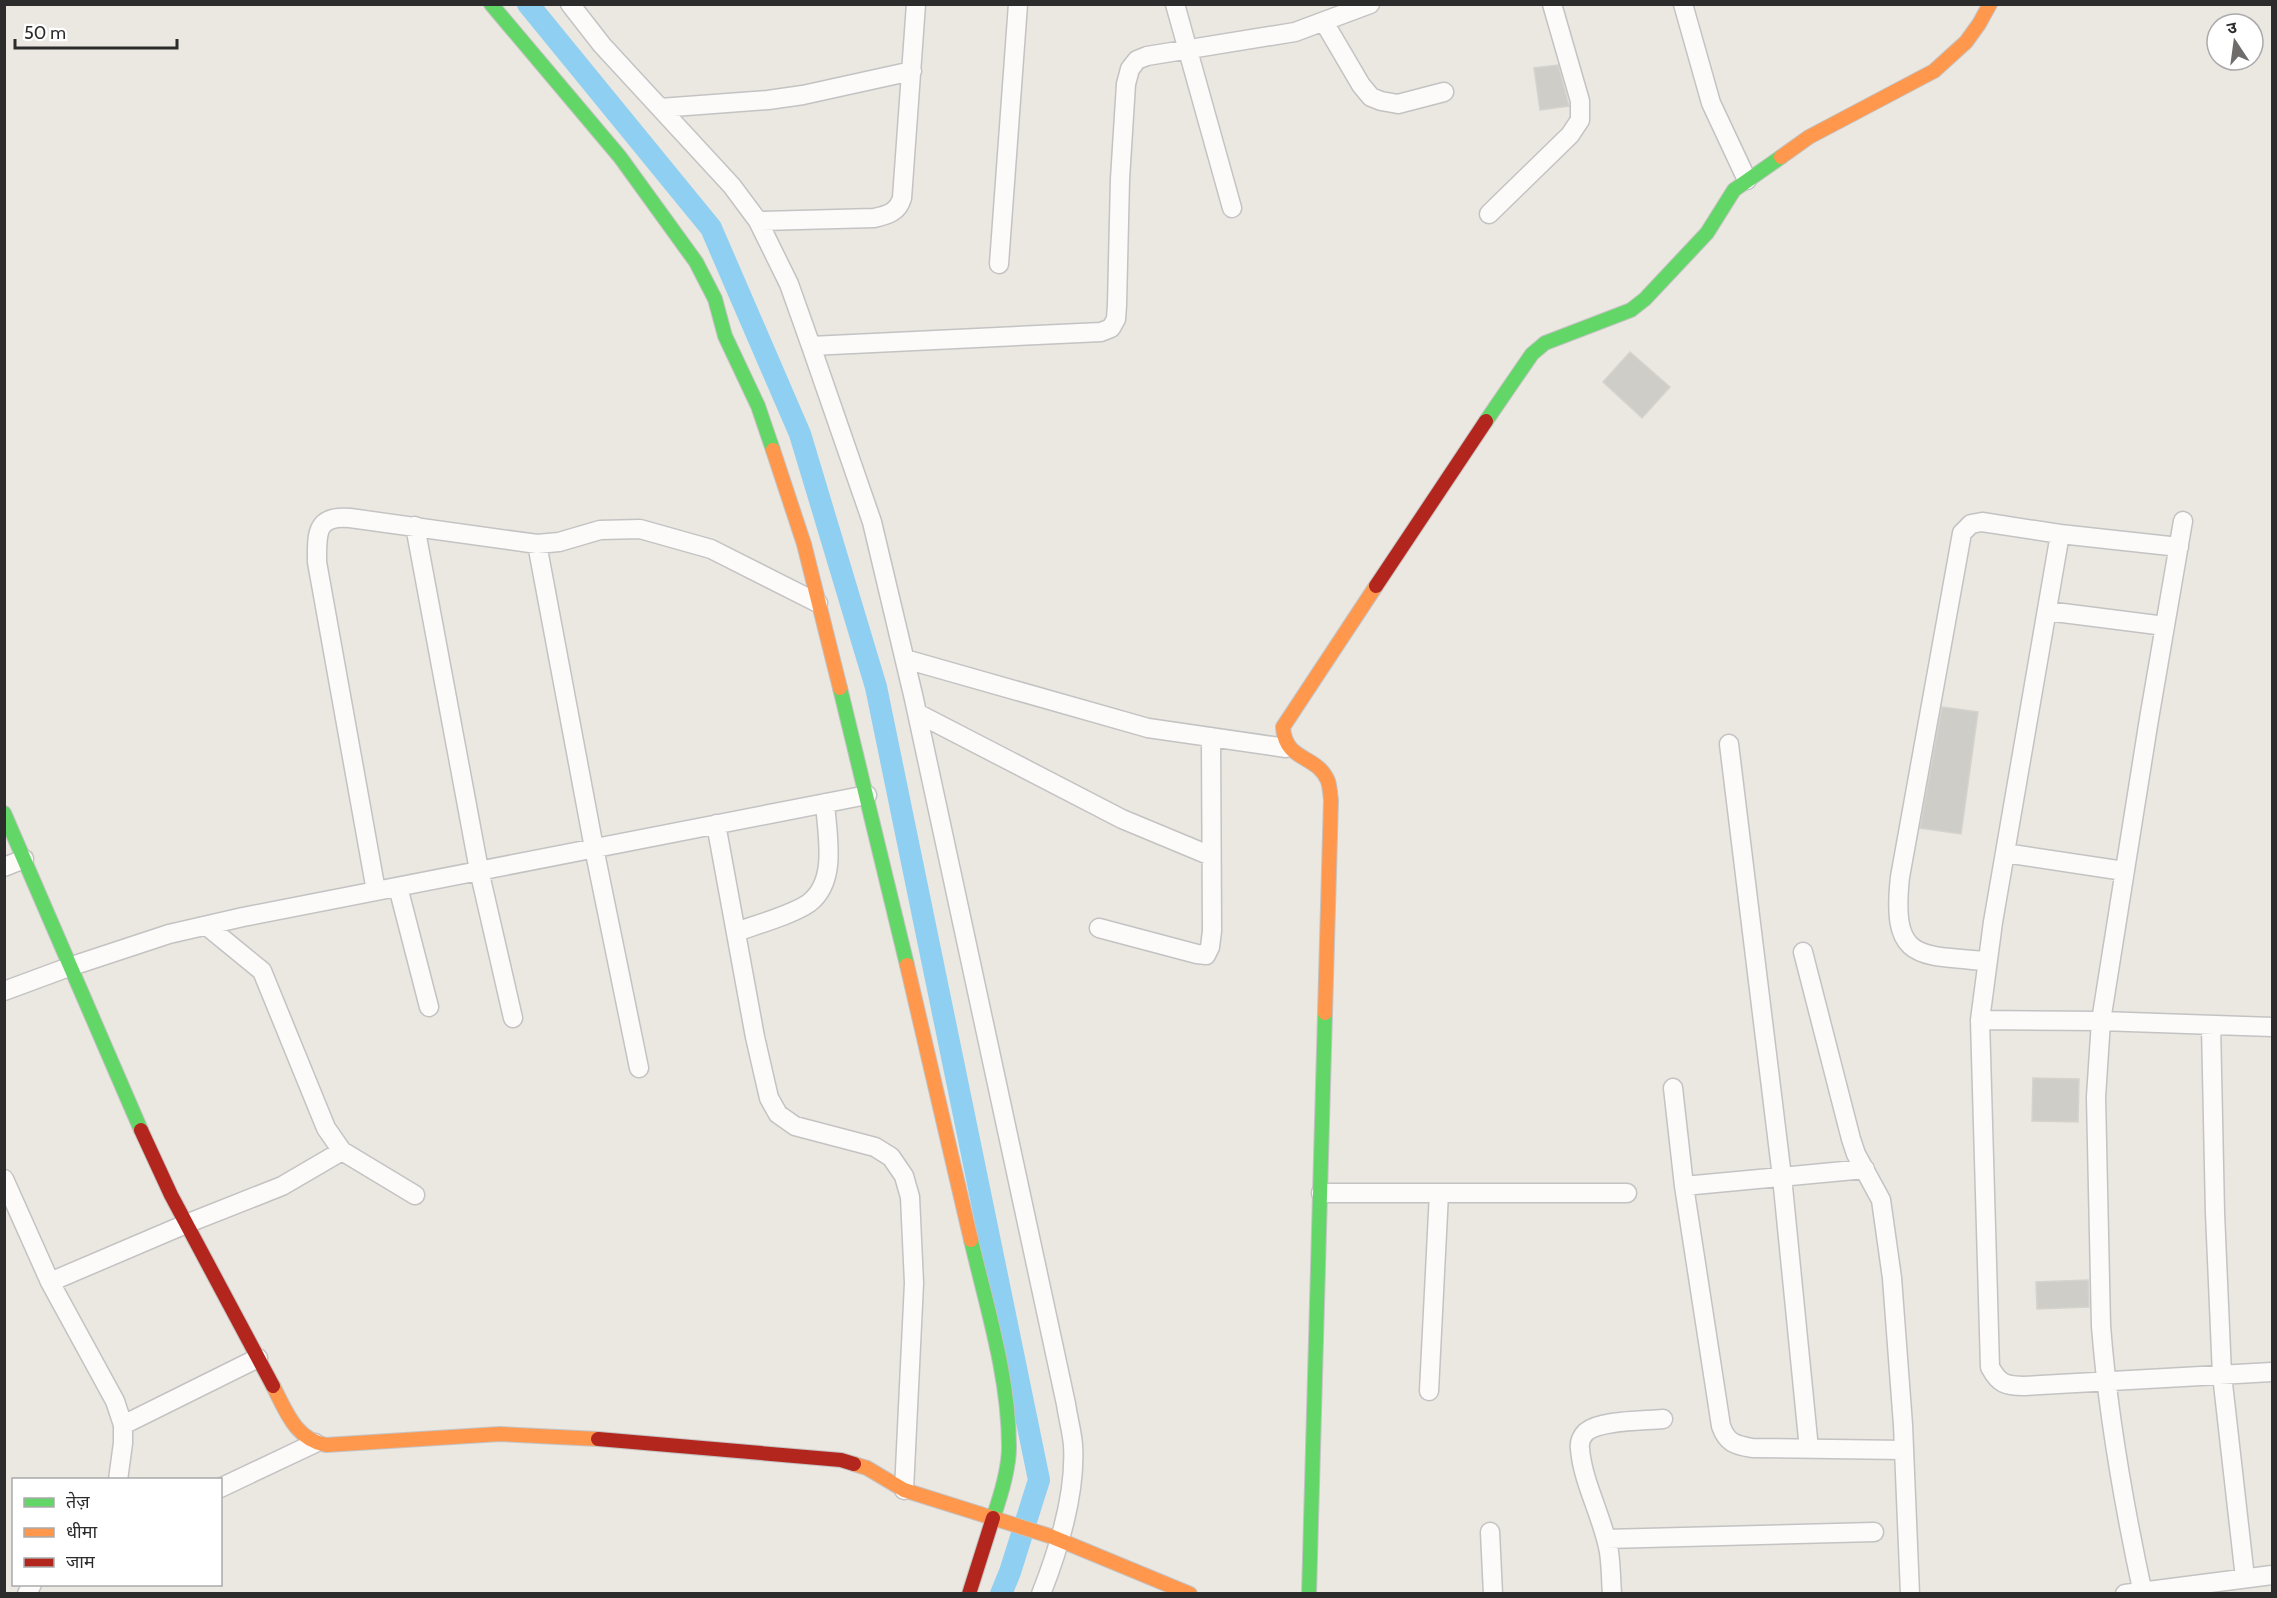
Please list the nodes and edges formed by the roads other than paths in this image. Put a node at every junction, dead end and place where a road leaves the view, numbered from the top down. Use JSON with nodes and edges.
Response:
{"nodes":[{"id":1,"x":491,"y":4,"type":"edge"},
{"id":2,"x":570,"y":4,"type":"edge"},
{"id":3,"x":916,"y":4,"type":"edge"},
{"id":4,"x":1018,"y":4,"type":"edge"},
{"id":5,"x":1175,"y":4,"type":"edge"},
{"id":6,"x":1370,"y":4,"type":"edge"},
{"id":7,"x":1552,"y":4,"type":"edge"},
{"id":8,"x":1683,"y":4,"type":"edge"},
{"id":9,"x":1990,"y":4,"type":"edge"},
{"id":10,"x":1323,"y":22,"type":"junction"},
{"id":11,"x":1187,"y":49,"type":"junction"},
{"id":12,"x":912,"y":71,"type":"junction"},
{"id":13,"x":1444,"y":92,"type":"dead end"},
{"id":14,"x":660,"y":108,"type":"junction"},
{"id":15,"x":1747,"y":180,"type":"junction"},
{"id":16,"x":1232,"y":208,"type":"dead end"},
{"id":17,"x":1489,"y":214,"type":"dead end"},
{"id":18,"x":758,"y":221,"type":"junction"},
{"id":19,"x":999,"y":264,"type":"dead end"},
{"id":20,"x":811,"y":346,"type":"junction"},
{"id":21,"x":2183,"y":521,"type":"dead end"},
{"id":22,"x":415,"y":526,"type":"junction"},
{"id":23,"x":2060,"y":534,"type":"junction"},
{"id":24,"x":537,"y":544,"type":"junction"},
{"id":25,"x":2179,"y":547,"type":"junction"},
{"id":26,"x":819,"y":603,"type":"junction"},
{"id":27,"x":2047,"y":610,"type":"junction"},
{"id":28,"x":2165,"y":626,"type":"junction"},
{"id":29,"x":905,"y":659,"type":"junction"},
{"id":30,"x":917,"y":713,"type":"junction"},
{"id":31,"x":1211,"y":737,"type":"junction"},
{"id":32,"x":1729,"y":744,"type":"dead end"},
{"id":33,"x":1286,"y":748,"type":"junction"},
{"id":34,"x":867,"y":795,"type":"junction"},
{"id":35,"x":825,"y":803,"type":"junction"},
{"id":36,"x":4,"y":813,"type":"edge"},
{"id":37,"x":716,"y":824,"type":"junction"},
{"id":38,"x":594,"y":848,"type":"junction"},
{"id":39,"x":2005,"y":853,"type":"junction"},
{"id":40,"x":1211,"y":856,"type":"junction"},
{"id":41,"x":24,"y":859,"type":"junction"},
{"id":42,"x":4,"y":867,"type":"edge"},
{"id":43,"x":479,"y":870,"type":"junction"},
{"id":44,"x":2124,"y":871,"type":"junction"},
{"id":45,"x":398,"y":887,"type":"junction"},
{"id":46,"x":376,"y":891,"type":"junction"},
{"id":47,"x":207,"y":926,"type":"junction"},
{"id":48,"x":1099,"y":928,"type":"dead end"},
{"id":49,"x":736,"y":932,"type":"junction"},
{"id":50,"x":1803,"y":952,"type":"dead end"},
{"id":51,"x":1987,"y":961,"type":"junction"},
{"id":52,"x":69,"y":967,"type":"junction"},
{"id":53,"x":4,"y":991,"type":"edge"},
{"id":54,"x":429,"y":1007,"type":"dead end"},
{"id":55,"x":513,"y":1018,"type":"dead end"},
{"id":56,"x":1980,"y":1020,"type":"junction"},
{"id":57,"x":2101,"y":1021,"type":"junction"},
{"id":58,"x":2211,"y":1025,"type":"junction"},
{"id":59,"x":2272,"y":1027,"type":"edge"},
{"id":60,"x":639,"y":1068,"type":"dead end"},
{"id":61,"x":1673,"y":1089,"type":"dead end"},
{"id":62,"x":342,"y":1151,"type":"junction"},
{"id":63,"x":1865,"y":1169,"type":"junction"},
{"id":64,"x":1782,"y":1177,"type":"junction"},
{"id":65,"x":4,"y":1179,"type":"edge"},
{"id":66,"x":1684,"y":1186,"type":"junction"},
{"id":67,"x":1322,"y":1193,"type":"junction"},
{"id":68,"x":1439,"y":1193,"type":"junction"},
{"id":69,"x":1627,"y":1193,"type":"dead end"},
{"id":70,"x":414,"y":1195,"type":"dead end"},
{"id":71,"x":186,"y":1224,"type":"junction"},
{"id":72,"x":50,"y":1282,"type":"junction"},
{"id":73,"x":258,"y":1358,"type":"junction"},
{"id":74,"x":2272,"y":1372,"type":"edge"},
{"id":75,"x":2222,"y":1375,"type":"junction"},
{"id":76,"x":2107,"y":1382,"type":"junction"},
{"id":77,"x":1429,"y":1392,"type":"dead end"},
{"id":78,"x":1663,"y":1419,"type":"dead end"},
{"id":79,"x":123,"y":1425,"type":"junction"},
{"id":80,"x":315,"y":1443,"type":"junction"},
{"id":81,"x":1809,"y":1449,"type":"junction"},
{"id":82,"x":1904,"y":1450,"type":"junction"},
{"id":83,"x":118,"y":1478,"type":"edge"},
{"id":84,"x":222,"y":1487,"type":"edge"},
{"id":85,"x":904,"y":1490,"type":"junction"},
{"id":86,"x":1000,"y":1520,"type":"junction"},
{"id":87,"x":1490,"y":1532,"type":"dead end"},
{"id":88,"x":1874,"y":1532,"type":"dead end"},
{"id":89,"x":1054,"y":1538,"type":"junction"},
{"id":90,"x":1606,"y":1539,"type":"junction"},
{"id":91,"x":2272,"y":1575,"type":"edge"},
{"id":92,"x":2245,"y":1578,"type":"junction"},
{"id":93,"x":2137,"y":1592,"type":"edge"},
{"id":94,"x":969,"y":1593,"type":"edge"},
{"id":95,"x":1041,"y":1593,"type":"edge"},
{"id":96,"x":1191,"y":1593,"type":"edge"},
{"id":97,"x":1309,"y":1593,"type":"edge"},
{"id":98,"x":1493,"y":1593,"type":"edge"},
{"id":99,"x":1612,"y":1593,"type":"edge"},
{"id":100,"x":1910,"y":1593,"type":"edge"}],
"edges":[{"from":1,"to":26,"type":"street"},
{"from":2,"to":14,"type":"street"},
{"from":3,"to":12,"type":"street"},
{"from":4,"to":19,"type":"street"},
{"from":5,"to":11,"type":"street"},
{"from":6,"to":10,"type":"street"},
{"from":7,"to":17,"type":"street"},
{"from":8,"to":15,"type":"street"},
{"from":9,"to":15,"type":"street"},
{"from":10,"to":11,"type":"street"},
{"from":10,"to":13,"type":"street"},
{"from":11,"to":16,"type":"street"},
{"from":11,"to":20,"type":"street"},
{"from":12,"to":14,"type":"street"},
{"from":12,"to":18,"type":"street"},
{"from":14,"to":18,"type":"street"},
{"from":15,"to":33,"type":"street"},
{"from":18,"to":20,"type":"street"},
{"from":20,"to":29,"type":"street"},
{"from":21,"to":25,"type":"street"},
{"from":22,"to":24,"type":"street"},
{"from":22,"to":43,"type":"street"},
{"from":22,"to":46,"type":"street"},
{"from":23,"to":25,"type":"street"},
{"from":23,"to":27,"type":"street"},
{"from":23,"to":51,"type":"street"},
{"from":24,"to":26,"type":"street"},
{"from":24,"to":38,"type":"street"},
{"from":25,"to":28,"type":"street"},
{"from":26,"to":34,"type":"street"},
{"from":27,"to":28,"type":"street"},
{"from":27,"to":39,"type":"street"},
{"from":28,"to":44,"type":"street"},
{"from":29,"to":30,"type":"street"},
{"from":29,"to":31,"type":"street"},
{"from":30,"to":40,"type":"street"},
{"from":30,"to":89,"type":"street"},
{"from":31,"to":33,"type":"street"},
{"from":31,"to":40,"type":"street"},
{"from":32,"to":64,"type":"street"},
{"from":33,"to":67,"type":"street"},
{"from":34,"to":35,"type":"street"},
{"from":34,"to":86,"type":"street"},
{"from":35,"to":37,"type":"street"},
{"from":35,"to":49,"type":"street"},
{"from":36,"to":41,"type":"street"},
{"from":37,"to":38,"type":"street"},
{"from":37,"to":49,"type":"street"},
{"from":38,"to":43,"type":"street"},
{"from":38,"to":60,"type":"street"},
{"from":39,"to":44,"type":"street"},
{"from":39,"to":51,"type":"street"},
{"from":40,"to":48,"type":"street"},
{"from":41,"to":42,"type":"street"},
{"from":41,"to":52,"type":"street"},
{"from":43,"to":45,"type":"street"},
{"from":43,"to":55,"type":"street"},
{"from":44,"to":57,"type":"street"},
{"from":45,"to":46,"type":"street"},
{"from":45,"to":54,"type":"street"},
{"from":46,"to":47,"type":"street"},
{"from":47,"to":52,"type":"street"},
{"from":47,"to":62,"type":"street"},
{"from":49,"to":85,"type":"street"},
{"from":50,"to":63,"type":"street"},
{"from":51,"to":56,"type":"street"},
{"from":52,"to":53,"type":"street"},
{"from":52,"to":71,"type":"street"},
{"from":56,"to":57,"type":"street"},
{"from":56,"to":76,"type":"street"},
{"from":57,"to":58,"type":"street"},
{"from":57,"to":76,"type":"street"},
{"from":58,"to":59,"type":"street"},
{"from":58,"to":75,"type":"street"},
{"from":61,"to":66,"type":"street"},
{"from":62,"to":70,"type":"street"},
{"from":62,"to":71,"type":"street"},
{"from":63,"to":64,"type":"street"},
{"from":63,"to":82,"type":"street"},
{"from":64,"to":66,"type":"street"},
{"from":64,"to":81,"type":"street"},
{"from":65,"to":72,"type":"street"},
{"from":66,"to":81,"type":"street"},
{"from":67,"to":68,"type":"street"},
{"from":67,"to":97,"type":"street"},
{"from":68,"to":69,"type":"street"},
{"from":68,"to":77,"type":"street"},
{"from":71,"to":72,"type":"street"},
{"from":71,"to":73,"type":"street"},
{"from":72,"to":79,"type":"street"},
{"from":73,"to":79,"type":"street"},
{"from":73,"to":80,"type":"street"},
{"from":74,"to":75,"type":"street"},
{"from":75,"to":76,"type":"street"},
{"from":75,"to":92,"type":"street"},
{"from":76,"to":93,"type":"street"},
{"from":78,"to":90,"type":"street"},
{"from":79,"to":83,"type":"street"},
{"from":80,"to":84,"type":"street"},
{"from":80,"to":85,"type":"street"},
{"from":81,"to":82,"type":"street"},
{"from":82,"to":100,"type":"street"},
{"from":85,"to":86,"type":"street"},
{"from":86,"to":89,"type":"street"},
{"from":86,"to":94,"type":"street"},
{"from":87,"to":98,"type":"street"},
{"from":88,"to":90,"type":"street"},
{"from":89,"to":95,"type":"street"},
{"from":89,"to":96,"type":"street"},
{"from":90,"to":99,"type":"street"},
{"from":91,"to":92,"type":"street"},
{"from":92,"to":93,"type":"street"}]}
